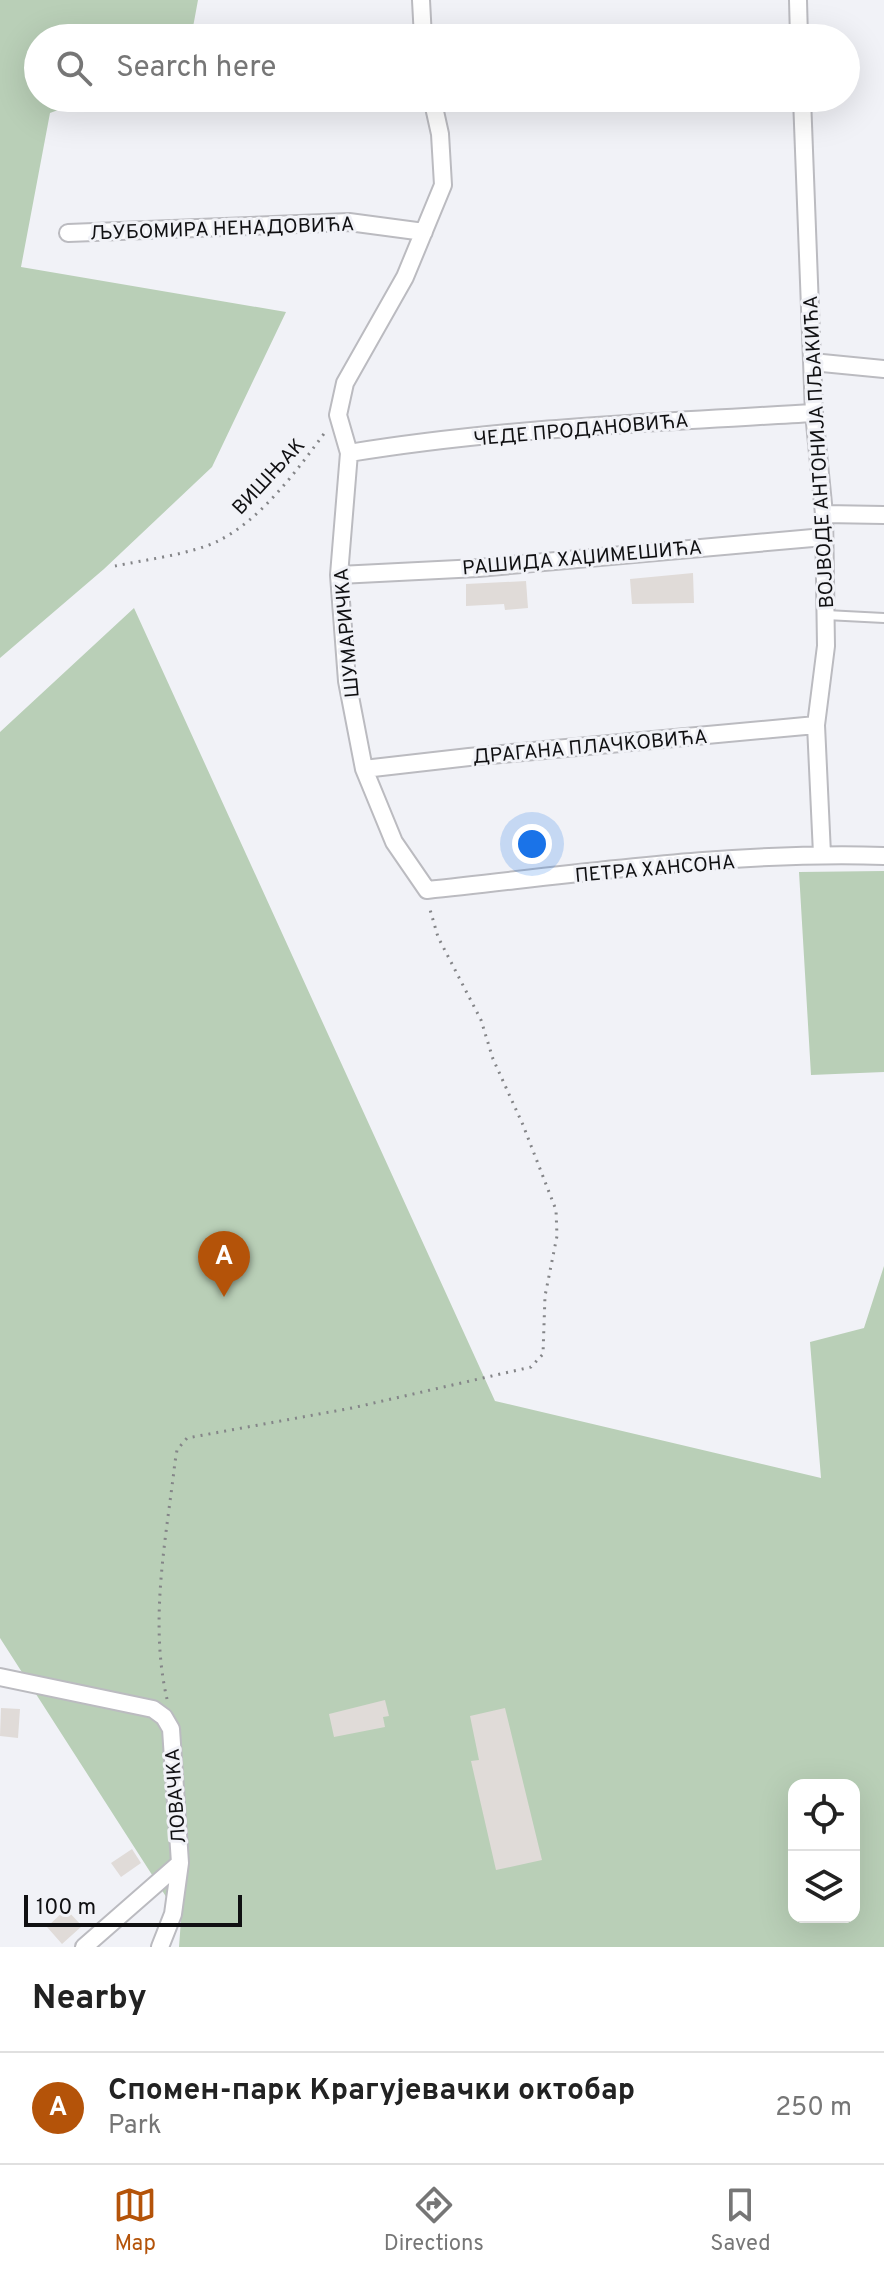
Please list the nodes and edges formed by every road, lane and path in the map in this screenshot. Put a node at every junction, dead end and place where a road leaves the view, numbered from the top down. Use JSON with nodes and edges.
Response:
{"nodes":[{"id":1,"x":421,"y":0,"type":"edge"},
{"id":2,"x":798,"y":0,"type":"edge"},
{"id":3,"x":422,"y":24,"type":"edge"},
{"id":4,"x":799,"y":24,"type":"edge"},
{"id":5,"x":435,"y":112,"type":"edge"},
{"id":6,"x":803,"y":112,"type":"edge"},
{"id":7,"x":424,"y":232,"type":"junction"},
{"id":8,"x":68,"y":233,"type":"dead end"},
{"id":9,"x":812,"y":362,"type":"junction"},
{"id":10,"x":884,"y":369,"type":"edge"},
{"id":11,"x":814,"y":413,"type":"junction"},
{"id":12,"x":338,"y":415,"type":"junction"},
{"id":13,"x":349,"y":453,"type":"junction"},
{"id":14,"x":824,"y":514,"type":"junction"},
{"id":15,"x":884,"y":515,"type":"edge"},
{"id":16,"x":824,"y":537,"type":"junction"},
{"id":17,"x":115,"y":566,"type":"dead end"},
{"id":18,"x":339,"y":575,"type":"junction"},
{"id":19,"x":826,"y":615,"type":"junction"},
{"id":20,"x":884,"y":618,"type":"edge"},
{"id":21,"x":816,"y":725,"type":"junction"},
{"id":22,"x":364,"y":769,"type":"junction"},
{"id":23,"x":822,"y":854,"type":"junction"},
{"id":24,"x":884,"y":856,"type":"edge"},
{"id":25,"x":427,"y":890,"type":"junction"},
{"id":26,"x":0,"y":1677,"type":"edge"},
{"id":27,"x":164,"y":1717,"type":"junction"},
{"id":28,"x":180,"y":1863,"type":"junction"},
{"id":29,"x":84,"y":1947,"type":"edge"},
{"id":30,"x":160,"y":1947,"type":"edge"}],
"edges":[{"from":1,"to":3,"type":"street"},
{"from":2,"to":4,"type":"street"},
{"from":5,"to":7,"type":"street"},
{"from":6,"to":9,"type":"street","name":"ВОЈВОДЕ АНТОНИЈА ПЉАКИЋА"},
{"from":7,"to":8,"type":"street","name":"ЉУБОМИРА НЕНАДОВИЋА"},
{"from":7,"to":12,"type":"street"},
{"from":9,"to":10,"type":"street"},
{"from":9,"to":11,"type":"street","name":"ВОЈВОДЕ АНТОНИЈА ПЉАКИЋА"},
{"from":11,"to":13,"type":"street","name":"ЧЕДЕ ПРОДАНОВИЋА"},
{"from":11,"to":14,"type":"street","name":"ВОЈВОДЕ АНТОНИЈА ПЉАКИЋА"},
{"from":12,"to":13,"type":"street","name":"ШУМАРИЧКА"},
{"from":12,"to":17,"type":"path","name":"ВИШЊАК"},
{"from":13,"to":18,"type":"street","name":"ШУМАРИЧКА"},
{"from":14,"to":15,"type":"street"},
{"from":14,"to":16,"type":"street","name":"ВОЈВОДЕ АНТОНИЈА ПЉАКИЋА"},
{"from":16,"to":18,"type":"street","name":"РАШИДА ХАЏИМЕШИЋА"},
{"from":16,"to":19,"type":"street","name":"ВОЈВОДЕ АНТОНИЈА ПЉАКИЋА"},
{"from":18,"to":22,"type":"street","name":"ШУМАРИЧКА"},
{"from":19,"to":20,"type":"lane"},
{"from":19,"to":21,"type":"street","name":"ВОЈВОДЕ АНТОНИЈА ПЉАКИЋА"},
{"from":21,"to":22,"type":"street","name":"ДРАГАНА ПЛАЧКОВИЋА"},
{"from":21,"to":23,"type":"street","name":"ВОЈВОДЕ АНТОНИЈА ПЉАКИЋА"},
{"from":22,"to":25,"type":"street","name":"ШУМАРИЧКА"},
{"from":23,"to":24,"type":"street","name":"ПЕТРА ХАНСОНА"},
{"from":23,"to":25,"type":"street","name":"ПЕТРА ХАНСОНА"},
{"from":25,"to":27,"type":"path"},
{"from":26,"to":27,"type":"street"},
{"from":27,"to":28,"type":"street","name":"ЛОВАЧКА"},
{"from":28,"to":29,"type":"street"},
{"from":28,"to":30,"type":"street","name":"ЛОВАЧКА"}]}
